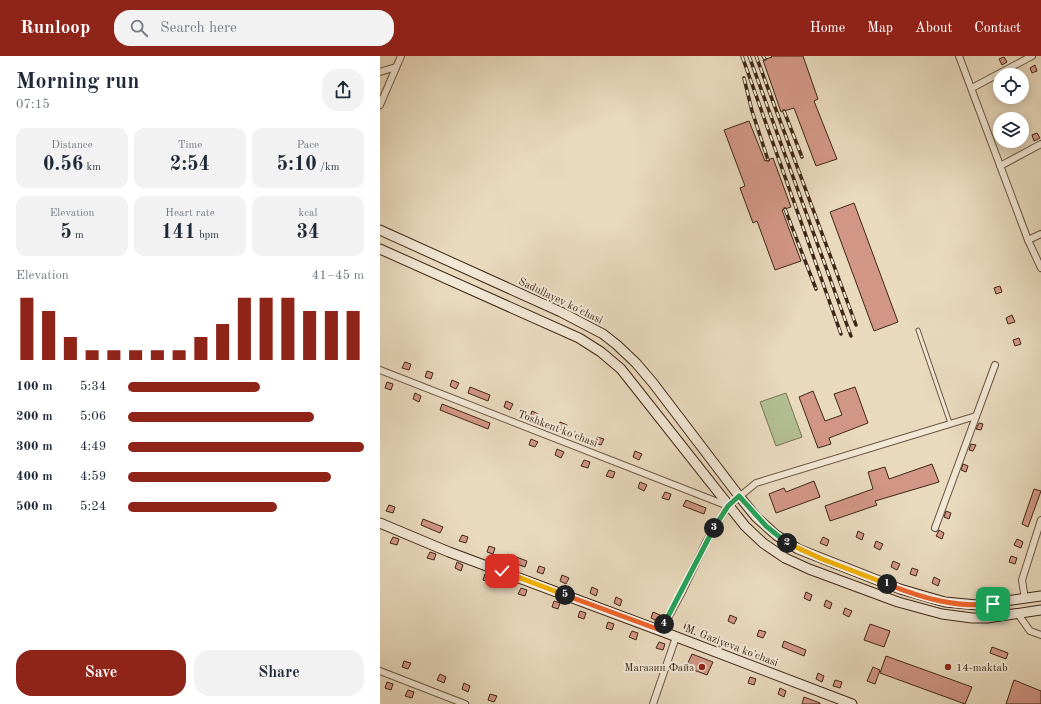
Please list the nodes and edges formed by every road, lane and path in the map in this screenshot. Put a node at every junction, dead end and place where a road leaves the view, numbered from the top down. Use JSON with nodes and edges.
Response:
{"nodes":[{"id":1,"x":400,"y":56,"type":"edge"},
{"id":2,"x":960,"y":56,"type":"edge"},
{"id":3,"x":1032,"y":56,"type":"edge"},
{"id":4,"x":396,"y":66,"type":"junction"},
{"id":5,"x":380,"y":72,"type":"edge"},
{"id":6,"x":972,"y":88,"type":"junction"},
{"id":7,"x":380,"y":106,"type":"edge"},
{"id":8,"x":1041,"y":144,"type":"edge"},
{"id":9,"x":1000,"y":166,"type":"junction"},
{"id":10,"x":380,"y":230,"type":"edge"},
{"id":11,"x":1041,"y":234,"type":"edge"},
{"id":12,"x":1028,"y":240,"type":"junction"},
{"id":13,"x":380,"y":249,"type":"edge"},
{"id":14,"x":1041,"y":268,"type":"edge"},
{"id":15,"x":918,"y":330,"type":"dead end"},
{"id":16,"x":995,"y":365,"type":"dead end"},
{"id":17,"x":380,"y":370,"type":"edge"},
{"id":18,"x":976,"y":416,"type":"junction"},
{"id":19,"x":950,"y":424,"type":"junction"},
{"id":20,"x":739,"y":496,"type":"junction"},
{"id":21,"x":728,"y":506,"type":"junction"},
{"id":22,"x":1041,"y":520,"type":"edge"},
{"id":23,"x":380,"y":523,"type":"edge"},
{"id":24,"x":935,"y":528,"type":"dead end"},
{"id":25,"x":1041,"y":596,"type":"edge"},
{"id":26,"x":1025,"y":599,"type":"junction"},
{"id":27,"x":1041,"y":610,"type":"edge"},
{"id":28,"x":1018,"y":614,"type":"junction"},
{"id":29,"x":660,"y":630,"type":"junction"},
{"id":30,"x":1041,"y":634,"type":"edge"},
{"id":31,"x":676,"y":636,"type":"junction"},
{"id":32,"x":380,"y":671,"type":"edge"},
{"id":33,"x":465,"y":704,"type":"edge"},
{"id":34,"x":653,"y":704,"type":"edge"},
{"id":35,"x":852,"y":704,"type":"edge"}],
"edges":[{"from":1,"to":4,"type":"street"},
{"from":2,"to":6,"type":"street"},
{"from":3,"to":6,"type":"street"},
{"from":4,"to":5,"type":"street"},
{"from":4,"to":7,"type":"street"},
{"from":6,"to":9,"type":"street"},
{"from":8,"to":9,"type":"street"},
{"from":9,"to":12,"type":"street"},
{"from":10,"to":20,"type":"main road","name":"Sadullayev ko'chasi"},
{"from":11,"to":12,"type":"street"},
{"from":12,"to":14,"type":"street"},
{"from":13,"to":21,"type":"main road"},
{"from":15,"to":19,"type":"lane"},
{"from":16,"to":18,"type":"street"},
{"from":17,"to":21,"type":"street","name":"Toshkent ko'chasi"},
{"from":18,"to":19,"type":"street"},
{"from":18,"to":24,"type":"street"},
{"from":19,"to":20,"type":"street"},
{"from":20,"to":21,"type":"street"},
{"from":20,"to":26,"type":"main road","name":"Sadullayev ko'chasi"},
{"from":21,"to":28,"type":"main road"},
{"from":21,"to":29,"type":"street"},
{"from":22,"to":26,"type":"street"},
{"from":23,"to":29,"type":"main road","name":"M. Gaziyeva ko'chasi"},
{"from":25,"to":26,"type":"main road","name":"Sadullayev ko'chasi"},
{"from":27,"to":28,"type":"main road"},
{"from":28,"to":30,"type":"street"},
{"from":29,"to":31,"type":"main road","name":"M. Gaziyeva ko'chasi"},
{"from":31,"to":34,"type":"street"},
{"from":31,"to":35,"type":"main road","name":"M. Gaziyeva ko'chasi"},
{"from":32,"to":33,"type":"street"}]}
